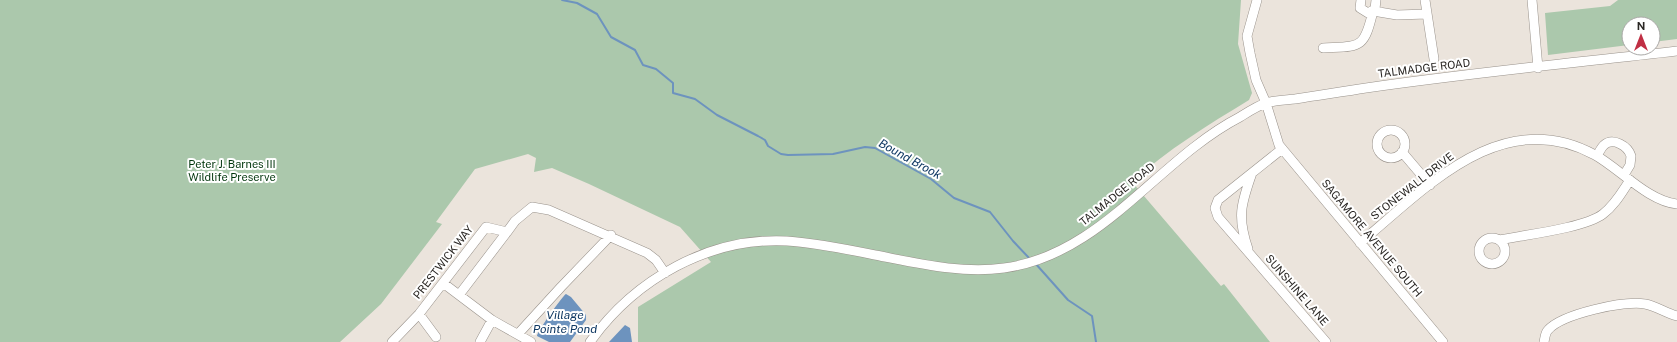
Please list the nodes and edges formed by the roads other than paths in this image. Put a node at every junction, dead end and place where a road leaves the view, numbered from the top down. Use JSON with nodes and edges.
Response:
{"nodes":[{"id":1,"x":1257,"y":0,"type":"edge"},
{"id":2,"x":1361,"y":0,"type":"edge"},
{"id":3,"x":1376,"y":0,"type":"edge"},
{"id":4,"x":1426,"y":0,"type":"edge"},
{"id":5,"x":1532,"y":0,"type":"edge"},
{"id":6,"x":1373,"y":11,"type":"junction"},
{"id":7,"x":1427,"y":14,"type":"junction"},
{"id":8,"x":1323,"y":48,"type":"dead end"},
{"id":9,"x":1677,"y":51,"type":"edge"},
{"id":10,"x":1434,"y":59,"type":"dead end"},
{"id":11,"x":1538,"y":68,"type":"junction"},
{"id":12,"x":1266,"y":103,"type":"junction"},
{"id":13,"x":1282,"y":149,"type":"junction"},
{"id":14,"x":1402,"y":152,"type":"dead end"},
{"id":15,"x":1596,"y":156,"type":"junction"},
{"id":16,"x":1252,"y":172,"type":"junction"},
{"id":17,"x":1627,"y":177,"type":"junction"},
{"id":18,"x":1430,"y":185,"type":"junction"},
{"id":19,"x":1677,"y":204,"type":"edge"},
{"id":20,"x":507,"y":232,"type":"junction"},
{"id":21,"x":611,"y":235,"type":"junction"},
{"id":22,"x":1499,"y":240,"type":"dead end"},
{"id":23,"x":1360,"y":243,"type":"junction"},
{"id":24,"x":1249,"y":254,"type":"junction"},
{"id":25,"x":665,"y":273,"type":"junction"},
{"id":26,"x":443,"y":283,"type":"junction"},
{"id":27,"x":459,"y":295,"type":"junction"},
{"id":28,"x":419,"y":314,"type":"junction"},
{"id":29,"x":1677,"y":316,"type":"edge"},
{"id":30,"x":492,"y":320,"type":"junction"},
{"id":31,"x":518,"y":334,"type":"junction"},
{"id":32,"x":436,"y":337,"type":"dead end"},
{"id":33,"x":392,"y":342,"type":"edge"},
{"id":34,"x":480,"y":342,"type":"edge"},
{"id":35,"x":531,"y":342,"type":"edge"},
{"id":36,"x":590,"y":342,"type":"edge"},
{"id":37,"x":1326,"y":342,"type":"edge"},
{"id":38,"x":1443,"y":342,"type":"edge"},
{"id":39,"x":1544,"y":342,"type":"edge"}],
"edges":[{"from":1,"to":12,"type":"street","name":"SAGAMORE AVENUE SOUTH"},
{"from":2,"to":6,"type":"street"},
{"from":3,"to":6,"type":"street"},
{"from":4,"to":7,"type":"street"},
{"from":5,"to":11,"type":"street"},
{"from":6,"to":7,"type":"street"},
{"from":6,"to":8,"type":"street"},
{"from":7,"to":10,"type":"street"},
{"from":9,"to":11,"type":"street","name":"TALMADGE ROAD"},
{"from":11,"to":12,"type":"street","name":"TALMADGE ROAD"},
{"from":12,"to":13,"type":"street","name":"SAGAMORE AVENUE SOUTH"},
{"from":12,"to":25,"type":"street","name":"TALMADGE ROAD"},
{"from":13,"to":16,"type":"street","name":"SUNSHINE LANE"},
{"from":13,"to":23,"type":"street","name":"SAGAMORE AVENUE SOUTH"},
{"from":14,"to":18,"type":"street"},
{"from":15,"to":17,"type":"street","name":"STONEWALL DRIVE"},
{"from":15,"to":17,"type":"street"},
{"from":15,"to":18,"type":"street","name":"STONEWALL DRIVE"},
{"from":16,"to":24,"type":"street","name":"SUNSHINE LANE"},
{"from":16,"to":24,"type":"street","name":"SUNSHINE LANE"},
{"from":17,"to":19,"type":"street","name":"STONEWALL DRIVE"},
{"from":17,"to":22,"type":"street"},
{"from":18,"to":23,"type":"street","name":"STONEWALL DRIVE"},
{"from":20,"to":21,"type":"street"},
{"from":20,"to":26,"type":"street","name":"PRESTWICK WAY"},
{"from":20,"to":27,"type":"street"},
{"from":21,"to":25,"type":"street"},
{"from":21,"to":31,"type":"street"},
{"from":23,"to":38,"type":"street","name":"SAGAMORE AVENUE SOUTH"},
{"from":24,"to":37,"type":"street","name":"SUNSHINE LANE"},
{"from":25,"to":36,"type":"street","name":"TALMADGE ROAD"},
{"from":26,"to":27,"type":"street"},
{"from":26,"to":28,"type":"street","name":"PRESTWICK WAY"},
{"from":27,"to":30,"type":"street"},
{"from":28,"to":32,"type":"street"},
{"from":28,"to":33,"type":"street","name":"PRESTWICK WAY"},
{"from":29,"to":39,"type":"street"},
{"from":30,"to":31,"type":"street"},
{"from":30,"to":34,"type":"street"},
{"from":31,"to":35,"type":"street"}]}
